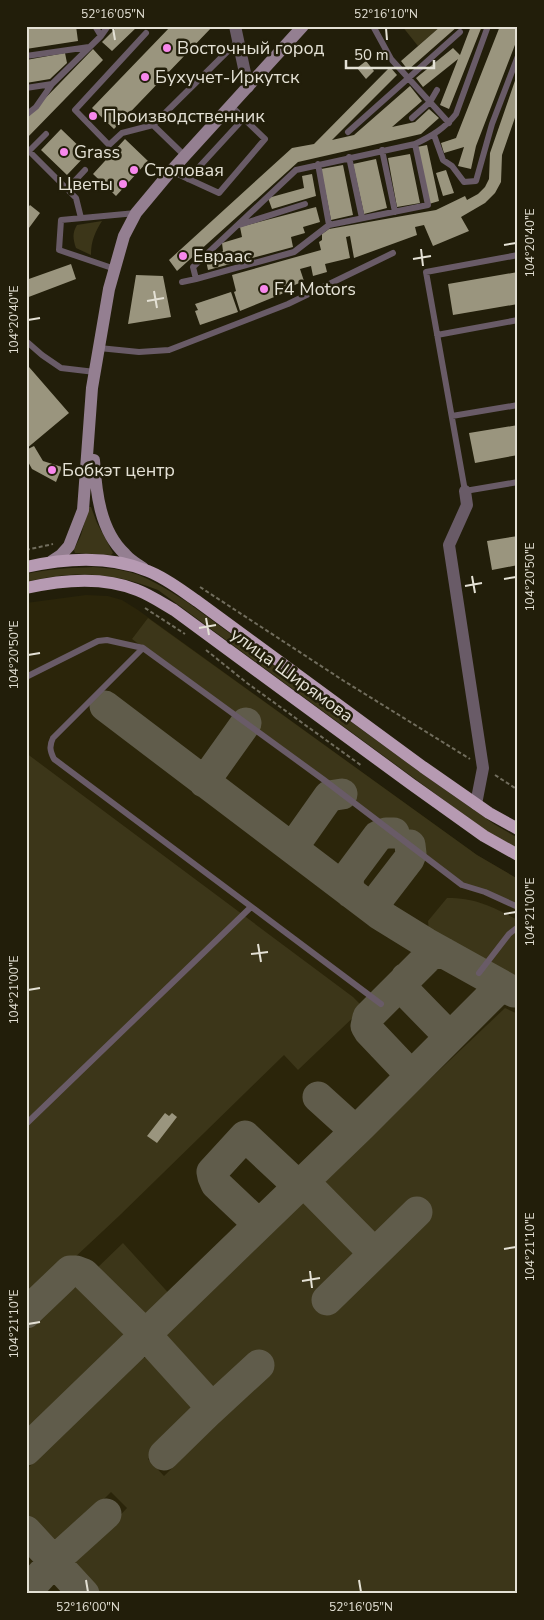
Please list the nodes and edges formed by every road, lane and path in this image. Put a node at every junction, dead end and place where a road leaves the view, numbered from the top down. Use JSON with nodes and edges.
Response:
{"nodes":[{"id":1,"x":95,"y":26,"type":"edge"},
{"id":2,"x":108,"y":26,"type":"edge"},
{"id":3,"x":235,"y":26,"type":"edge"},
{"id":4,"x":303,"y":26,"type":"edge"},
{"id":5,"x":373,"y":26,"type":"edge"},
{"id":6,"x":488,"y":26,"type":"edge"},
{"id":7,"x":146,"y":32,"type":"dead end"},
{"id":8,"x":460,"y":32,"type":"dead end"},
{"id":9,"x":101,"y":36,"type":"junction"},
{"id":10,"x":238,"y":41,"type":"junction"},
{"id":11,"x":90,"y":47,"type":"junction"},
{"id":12,"x":26,"y":56,"type":"edge"},
{"id":13,"x":518,"y":56,"type":"edge"},
{"id":14,"x":409,"y":79,"type":"junction"},
{"id":15,"x":52,"y":84,"type":"junction"},
{"id":16,"x":26,"y":88,"type":"edge"},
{"id":17,"x":248,"y":88,"type":"junction"},
{"id":18,"x":436,"y":90,"type":"dead end"},
{"id":19,"x":430,"y":102,"type":"junction"},
{"id":20,"x":231,"y":106,"type":"junction"},
{"id":21,"x":26,"y":115,"type":"edge"},
{"id":22,"x":244,"y":118,"type":"junction"},
{"id":23,"x":412,"y":118,"type":"dead end"},
{"id":24,"x":449,"y":123,"type":"junction"},
{"id":25,"x":152,"y":125,"type":"junction"},
{"id":26,"x":348,"y":132,"type":"dead end"},
{"id":27,"x":46,"y":134,"type":"dead end"},
{"id":28,"x":434,"y":135,"type":"junction"},
{"id":29,"x":415,"y":144,"type":"junction"},
{"id":30,"x":382,"y":150,"type":"junction"},
{"id":31,"x":185,"y":156,"type":"junction"},
{"id":32,"x":349,"y":157,"type":"junction"},
{"id":33,"x":318,"y":164,"type":"junction"},
{"id":34,"x":85,"y":170,"type":"dead end"},
{"id":35,"x":171,"y":171,"type":"junction"},
{"id":36,"x":188,"y":179,"type":"junction"},
{"id":37,"x":68,"y":188,"type":"junction"},
{"id":38,"x":305,"y":204,"type":"dead end"},
{"id":39,"x":136,"y":212,"type":"junction"},
{"id":40,"x":395,"y":212,"type":"junction"},
{"id":41,"x":81,"y":218,"type":"junction"},
{"id":42,"x":362,"y":218,"type":"junction"},
{"id":43,"x":329,"y":225,"type":"junction"},
{"id":44,"x":235,"y":226,"type":"junction"},
{"id":45,"x":393,"y":252,"type":"dead end"},
{"id":46,"x":518,"y":255,"type":"edge"},
{"id":47,"x":114,"y":269,"type":"junction"},
{"id":48,"x":196,"y":279,"type":"junction"},
{"id":49,"x":182,"y":282,"type":"dead end"},
{"id":50,"x":518,"y":320,"type":"edge"},
{"id":51,"x":437,"y":335,"type":"junction"},
{"id":52,"x":26,"y":341,"type":"edge"},
{"id":53,"x":99,"y":348,"type":"junction"},
{"id":54,"x":95,"y":372,"type":"junction"},
{"id":55,"x":92,"y":388,"type":"junction"},
{"id":56,"x":518,"y":405,"type":"edge"},
{"id":57,"x":452,"y":416,"type":"junction"},
{"id":58,"x":518,"y":482,"type":"edge"},
{"id":59,"x":465,"y":492,"type":"junction"},
{"id":60,"x":59,"y":543,"type":"dead end"},
{"id":61,"x":26,"y":550,"type":"edge"},
{"id":62,"x":52,"y":561,"type":"junction"},
{"id":63,"x":26,"y":567,"type":"edge"},
{"id":64,"x":148,"y":571,"type":"junction"},
{"id":65,"x":199,"y":586,"type":"dead end"},
{"id":66,"x":26,"y":588,"type":"edge"},
{"id":67,"x":145,"y":608,"type":"dead end"},
{"id":68,"x":185,"y":634,"type":"dead end"},
{"id":69,"x":200,"y":645,"type":"dead end"},
{"id":70,"x":143,"y":648,"type":"junction"},
{"id":71,"x":26,"y":677,"type":"edge"},
{"id":72,"x":362,"y":766,"type":"dead end"},
{"id":73,"x":483,"y":768,"type":"junction"},
{"id":74,"x":518,"y":790,"type":"edge"},
{"id":75,"x":476,"y":804,"type":"junction"},
{"id":76,"x":518,"y":830,"type":"edge"},
{"id":77,"x":518,"y":855,"type":"edge"},
{"id":78,"x":251,"y":907,"type":"junction"},
{"id":79,"x":518,"y":907,"type":"edge"},
{"id":80,"x":518,"y":927,"type":"edge"},
{"id":81,"x":479,"y":973,"type":"dead end"},
{"id":82,"x":380,"y":1004,"type":"dead end"},
{"id":83,"x":26,"y":1124,"type":"edge"}],
"edges":[{"from":1,"to":9,"type":"lane"},
{"from":2,"to":9,"type":"lane"},
{"from":3,"to":10,"type":"street"},
{"from":4,"to":17,"type":"street"},
{"from":5,"to":14,"type":"lane"},
{"from":6,"to":24,"type":"lane"},
{"from":7,"to":25,"type":"lane"},
{"from":8,"to":14,"type":"lane"},
{"from":9,"to":11,"type":"lane"},
{"from":10,"to":17,"type":"street"},
{"from":10,"to":25,"type":"lane"},
{"from":11,"to":12,"type":"lane"},
{"from":11,"to":15,"type":"lane"},
{"from":13,"to":28,"type":"lane"},
{"from":14,"to":19,"type":"lane"},
{"from":14,"to":26,"type":"lane"},
{"from":15,"to":16,"type":"lane"},
{"from":15,"to":21,"type":"lane"},
{"from":17,"to":20,"type":"street"},
{"from":18,"to":19,"type":"lane"},
{"from":19,"to":23,"type":"lane"},
{"from":19,"to":24,"type":"lane"},
{"from":20,"to":22,"type":"lane"},
{"from":20,"to":31,"type":"street"},
{"from":22,"to":36,"type":"lane"},
{"from":22,"to":36,"type":"lane"},
{"from":24,"to":28,"type":"lane"},
{"from":25,"to":31,"type":"lane"},
{"from":27,"to":37,"type":"lane"},
{"from":28,"to":29,"type":"lane"},
{"from":29,"to":30,"type":"lane"},
{"from":29,"to":40,"type":"lane"},
{"from":30,"to":32,"type":"lane"},
{"from":30,"to":40,"type":"lane"},
{"from":31,"to":35,"type":"street"},
{"from":32,"to":33,"type":"lane"},
{"from":32,"to":42,"type":"lane"},
{"from":33,"to":43,"type":"lane"},
{"from":33,"to":44,"type":"lane"},
{"from":34,"to":37,"type":"lane"},
{"from":35,"to":36,"type":"lane"},
{"from":35,"to":39,"type":"street"},
{"from":37,"to":41,"type":"lane"},
{"from":38,"to":44,"type":"lane"},
{"from":39,"to":41,"type":"lane"},
{"from":39,"to":47,"type":"street"},
{"from":40,"to":42,"type":"lane"},
{"from":41,"to":47,"type":"lane"},
{"from":42,"to":43,"type":"lane"},
{"from":43,"to":48,"type":"lane"},
{"from":44,"to":48,"type":"lane"},
{"from":45,"to":53,"type":"lane"},
{"from":46,"to":51,"type":"lane"},
{"from":47,"to":53,"type":"street"},
{"from":48,"to":49,"type":"lane"},
{"from":50,"to":51,"type":"lane"},
{"from":51,"to":57,"type":"lane"},
{"from":52,"to":54,"type":"lane"},
{"from":53,"to":54,"type":"street"},
{"from":54,"to":55,"type":"street"},
{"from":55,"to":62,"type":"street"},
{"from":55,"to":64,"type":"street"},
{"from":56,"to":57,"type":"lane"},
{"from":57,"to":59,"type":"lane"},
{"from":58,"to":59,"type":"lane"},
{"from":59,"to":73,"type":"street"},
{"from":60,"to":61,"type":"path"},
{"from":62,"to":63,"type":"main road","name":"улица Ширямова"},
{"from":62,"to":64,"type":"main road","name":"улица Ширямова"},
{"from":64,"to":75,"type":"main road","name":"улица Ширямова"},
{"from":65,"to":73,"type":"path"},
{"from":66,"to":77,"type":"main road","name":"улица Ширямова"},
{"from":67,"to":68,"type":"path"},
{"from":69,"to":72,"type":"path"},
{"from":70,"to":71,"type":"lane"},
{"from":70,"to":78,"type":"lane"},
{"from":70,"to":79,"type":"lane"},
{"from":73,"to":74,"type":"path"},
{"from":73,"to":75,"type":"street"},
{"from":75,"to":76,"type":"main road","name":"улица Ширямова"},
{"from":78,"to":82,"type":"lane"},
{"from":78,"to":83,"type":"lane"},
{"from":80,"to":81,"type":"lane"}]}
